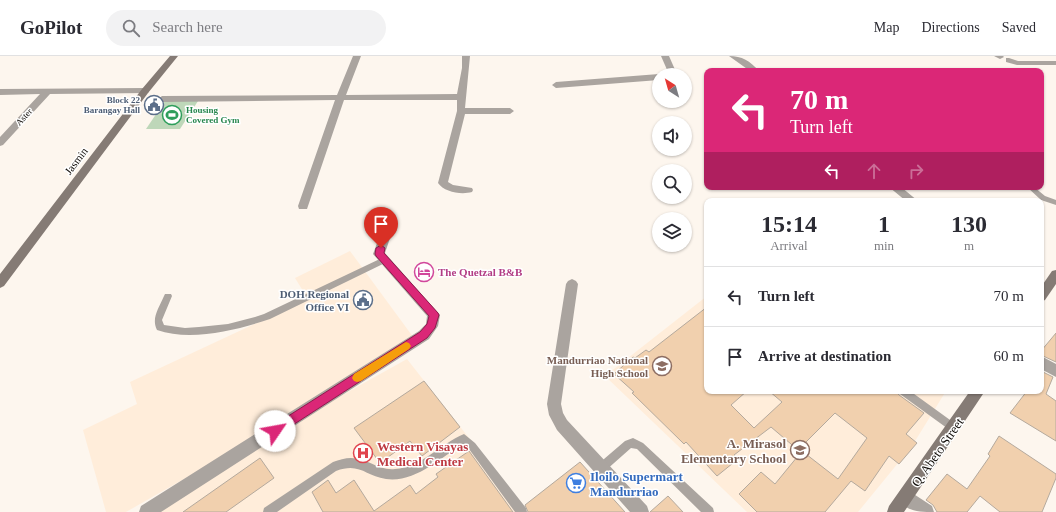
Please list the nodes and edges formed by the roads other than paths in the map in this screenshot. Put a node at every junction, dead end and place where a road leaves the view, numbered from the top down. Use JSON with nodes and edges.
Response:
{"nodes":[{"id":1,"x":174,"y":56,"type":"edge"},
{"id":2,"x":357,"y":56,"type":"edge"},
{"id":3,"x":466,"y":56,"type":"edge"},
{"id":4,"x":665,"y":56,"type":"edge"},
{"id":5,"x":734,"y":56,"type":"edge"},
{"id":6,"x":1009,"y":60,"type":"dead end"},
{"id":7,"x":1056,"y":64,"type":"edge"},
{"id":8,"x":670,"y":68,"type":"edge"},
{"id":9,"x":751,"y":68,"type":"edge"},
{"id":10,"x":652,"y":78,"type":"edge"},
{"id":11,"x":556,"y":85,"type":"dead end"},
{"id":12,"x":145,"y":91,"type":"junction"},
{"id":13,"x":0,"y":92,"type":"edge"},
{"id":14,"x":47,"y":92,"type":"junction"},
{"id":15,"x":461,"y":97,"type":"junction"},
{"id":16,"x":162,"y":99,"type":"dead end"},
{"id":17,"x":340,"y":99,"type":"junction"},
{"id":18,"x":461,"y":111,"type":"junction"},
{"id":19,"x":510,"y":111,"type":"dead end"},
{"id":20,"x":0,"y":143,"type":"edge"},
{"id":21,"x":468,"y":190,"type":"dead end"},
{"id":22,"x":898,"y":190,"type":"edge"},
{"id":23,"x":1034,"y":190,"type":"edge"},
{"id":24,"x":909,"y":198,"type":"edge"},
{"id":25,"x":1043,"y":198,"type":"edge"},
{"id":26,"x":1044,"y":198,"type":"edge"},
{"id":27,"x":1056,"y":203,"type":"edge"},
{"id":28,"x":304,"y":206,"type":"dead end"},
{"id":29,"x":384,"y":238,"type":"dead end"},
{"id":30,"x":384,"y":260,"type":"junction"},
{"id":31,"x":1056,"y":274,"type":"edge"},
{"id":32,"x":0,"y":282,"type":"edge"},
{"id":33,"x":572,"y":284,"type":"dead end"},
{"id":34,"x":1045,"y":284,"type":"edge"},
{"id":35,"x":168,"y":296,"type":"dead end"},
{"id":36,"x":1044,"y":364,"type":"edge"},
{"id":37,"x":1056,"y":371,"type":"edge"},
{"id":38,"x":907,"y":394,"type":"edge"},
{"id":39,"x":976,"y":394,"type":"edge"},
{"id":40,"x":954,"y":428,"type":"junction"},
{"id":41,"x":601,"y":468,"type":"junction"},
{"id":42,"x":906,"y":497,"type":"junction"},
{"id":43,"x":147,"y":512,"type":"edge"},
{"id":44,"x":268,"y":512,"type":"edge"},
{"id":45,"x":522,"y":512,"type":"edge"},
{"id":46,"x":641,"y":512,"type":"edge"},
{"id":47,"x":709,"y":512,"type":"edge"},
{"id":48,"x":895,"y":512,"type":"edge"},
{"id":49,"x":926,"y":512,"type":"edge"}],
"edges":[{"from":1,"to":12,"type":"street","name":"Jasmin"},
{"from":2,"to":17,"type":"street"},
{"from":3,"to":15,"type":"street"},
{"from":4,"to":8,"type":"street"},
{"from":5,"to":9,"type":"street"},
{"from":6,"to":7,"type":"street"},
{"from":10,"to":11,"type":"street"},
{"from":12,"to":14,"type":"street"},
{"from":12,"to":32,"type":"street","name":"Jasmin"},
{"from":13,"to":14,"type":"street"},
{"from":14,"to":20,"type":"street","name":"Aster"},
{"from":15,"to":17,"type":"street"},
{"from":15,"to":18,"type":"street"},
{"from":16,"to":17,"type":"street"},
{"from":17,"to":28,"type":"street"},
{"from":18,"to":19,"type":"street"},
{"from":18,"to":21,"type":"street"},
{"from":22,"to":24,"type":"street"},
{"from":23,"to":25,"type":"lane"},
{"from":26,"to":27,"type":"lane"},
{"from":29,"to":30,"type":"street"},
{"from":30,"to":35,"type":"lane"},
{"from":30,"to":43,"type":"street"},
{"from":31,"to":34,"type":"street"},
{"from":33,"to":41,"type":"street"},
{"from":36,"to":37,"type":"street"},
{"from":38,"to":40,"type":"lane"},
{"from":39,"to":40,"type":"street","name":"Q. Abeto Street"},
{"from":40,"to":42,"type":"street","name":"Q. Abeto Street"},
{"from":41,"to":46,"type":"street"},
{"from":41,"to":47,"type":"lane"},
{"from":42,"to":48,"type":"street","name":"Q. Abeto Street"},
{"from":42,"to":49,"type":"street"},
{"from":44,"to":45,"type":"lane"}]}
